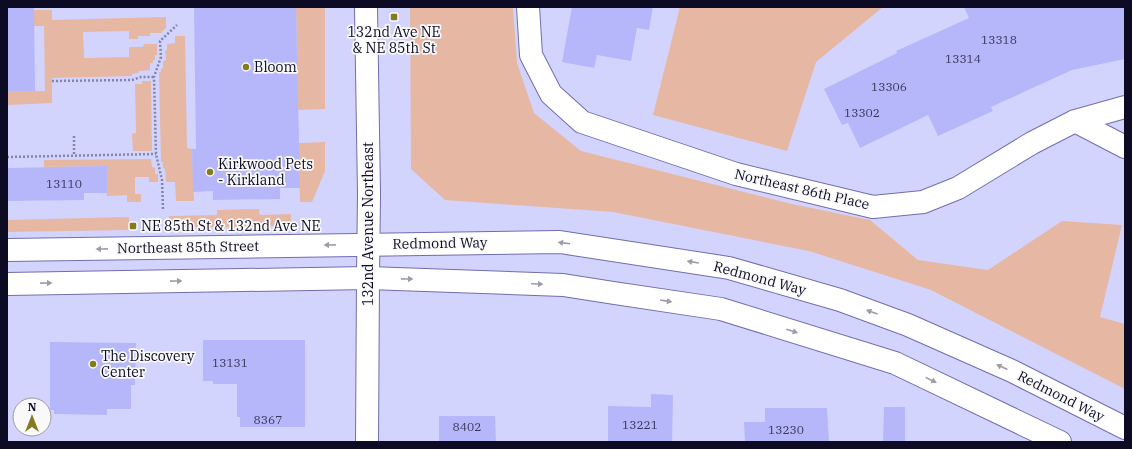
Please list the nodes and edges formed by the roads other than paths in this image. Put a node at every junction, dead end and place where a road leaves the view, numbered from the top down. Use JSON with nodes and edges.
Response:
{"nodes":[{"id":1,"x":366,"y":7,"type":"edge"},
{"id":2,"x":528,"y":7,"type":"edge"},
{"id":3,"x":1125,"y":107,"type":"edge"},
{"id":4,"x":1075,"y":121,"type":"junction"},
{"id":5,"x":1125,"y":147,"type":"edge"},
{"id":6,"x":369,"y":244,"type":"junction"},
{"id":7,"x":7,"y":250,"type":"edge"},
{"id":8,"x":368,"y":278,"type":"junction"},
{"id":9,"x":7,"y":284,"type":"edge"},
{"id":10,"x":1125,"y":428,"type":"edge"},
{"id":11,"x":367,"y":442,"type":"edge"},
{"id":12,"x":1060,"y":442,"type":"edge"}],
"edges":[{"from":1,"to":6,"type":"main road","name":"132nd Avenue Northeast"},
{"from":2,"to":4,"type":"main road","name":"Northeast 86th Place"},
{"from":3,"to":4,"type":"main road","name":"Northeast 86th Place"},
{"from":4,"to":5,"type":"main road"},
{"from":6,"to":7,"type":"main road","name":"Northeast 85th Street","one_way":true},
{"from":6,"to":8,"type":"main road","name":"132nd Avenue Northeast"},
{"from":10,"to":6,"type":"main road","name":"Redmond Way","one_way":true},
{"from":9,"to":8,"type":"main road","one_way":true},
{"from":8,"to":11,"type":"main road","name":"132nd Avenue Northeast"},
{"from":8,"to":12,"type":"main road","one_way":true}]}
